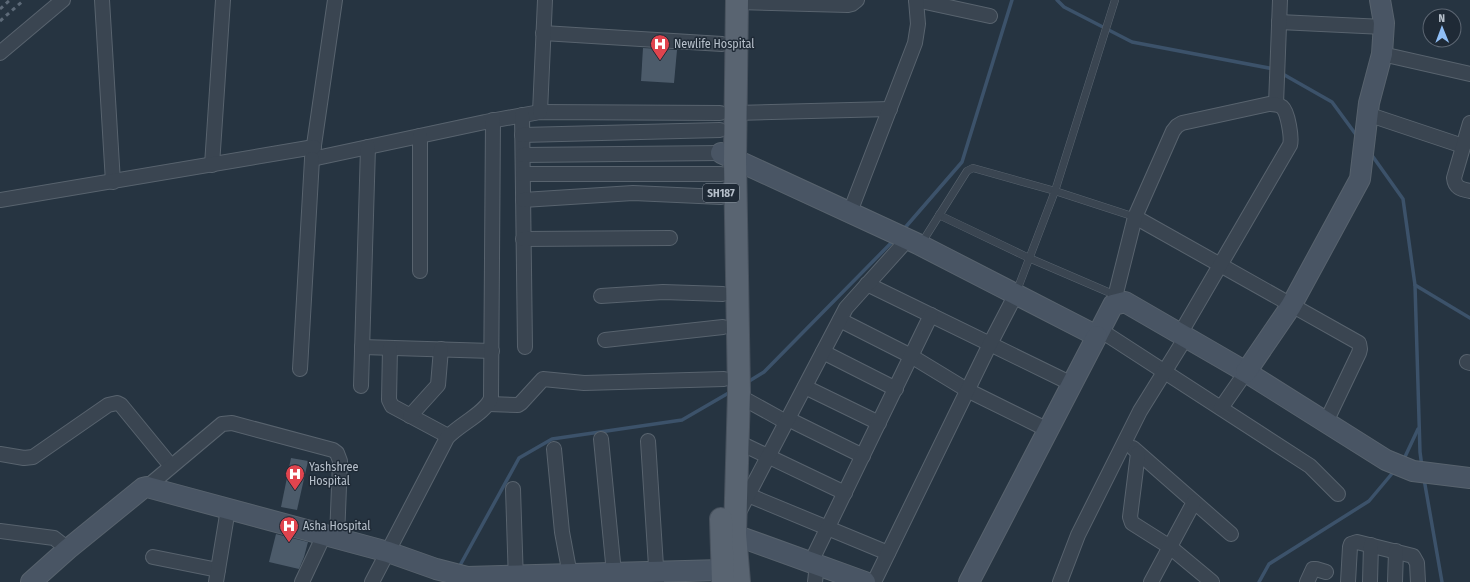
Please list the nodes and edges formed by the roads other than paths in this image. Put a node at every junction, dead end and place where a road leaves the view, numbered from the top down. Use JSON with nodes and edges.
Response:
{"nodes":[{"id":1,"x":63,"y":0,"type":"edge"},
{"id":2,"x":102,"y":0,"type":"edge"},
{"id":3,"x":223,"y":0,"type":"edge"},
{"id":4,"x":335,"y":0,"type":"edge"},
{"id":5,"x":545,"y":0,"type":"edge"},
{"id":6,"x":856,"y":0,"type":"edge"},
{"id":7,"x":916,"y":0,"type":"edge"},
{"id":8,"x":1115,"y":0,"type":"edge"},
{"id":9,"x":1280,"y":0,"type":"edge"},
{"id":10,"x":1380,"y":0,"type":"edge"},
{"id":11,"x":733,"y":1,"type":"edge"},
{"id":12,"x":990,"y":16,"type":"dead end"},
{"id":13,"x":1279,"y":22,"type":"junction"},
{"id":14,"x":1384,"y":28,"type":"junction"},
{"id":15,"x":544,"y":33,"type":"junction"},
{"id":16,"x":722,"y":44,"type":"junction"},
{"id":17,"x":0,"y":53,"type":"edge"},
{"id":18,"x":1382,"y":54,"type":"junction"},
{"id":19,"x":1470,"y":74,"type":"edge"},
{"id":20,"x":1276,"y":104,"type":"junction"},
{"id":21,"x":890,"y":109,"type":"junction"},
{"id":22,"x":540,"y":112,"type":"junction"},
{"id":23,"x":1367,"y":114,"type":"junction"},
{"id":24,"x":522,"y":115,"type":"junction"},
{"id":25,"x":725,"y":118,"type":"junction"},
{"id":26,"x":493,"y":120,"type":"junction"},
{"id":27,"x":1468,"y":134,"type":"edge"},
{"id":28,"x":522,"y":135,"type":"junction"},
{"id":29,"x":420,"y":136,"type":"junction"},
{"id":30,"x":368,"y":147,"type":"junction"},
{"id":31,"x":313,"y":153,"type":"junction"},
{"id":32,"x":522,"y":154,"type":"junction"},
{"id":33,"x":726,"y":162,"type":"junction"},
{"id":34,"x":212,"y":165,"type":"junction"},
{"id":35,"x":523,"y":174,"type":"junction"},
{"id":36,"x":113,"y":182,"type":"junction"},
{"id":37,"x":1055,"y":191,"type":"junction"},
{"id":38,"x":1470,"y":192,"type":"edge"},
{"id":39,"x":721,"y":197,"type":"junction"},
{"id":40,"x":0,"y":200,"type":"edge"},
{"id":41,"x":523,"y":200,"type":"junction"},
{"id":42,"x":850,"y":212,"type":"junction"},
{"id":43,"x":939,"y":215,"type":"junction"},
{"id":44,"x":1135,"y":217,"type":"junction"},
{"id":45,"x":670,"y":238,"type":"dead end"},
{"id":46,"x":523,"y":239,"type":"junction"},
{"id":47,"x":914,"y":242,"type":"junction"},
{"id":48,"x":1029,"y":258,"type":"junction"},
{"id":49,"x":1220,"y":266,"type":"junction"},
{"id":50,"x":420,"y":271,"type":"dead end"},
{"id":51,"x":867,"y":284,"type":"junction"},
{"id":52,"x":723,"y":294,"type":"junction"},
{"id":53,"x":1016,"y":294,"type":"junction"},
{"id":54,"x":601,"y":296,"type":"dead end"},
{"id":55,"x":1114,"y":300,"type":"junction"},
{"id":56,"x":1292,"y":306,"type":"junction"},
{"id":57,"x":931,"y":315,"type":"junction"},
{"id":58,"x":840,"y":320,"type":"junction"},
{"id":59,"x":723,"y":327,"type":"junction"},
{"id":60,"x":1098,"y":333,"type":"junction"},
{"id":61,"x":1183,"y":336,"type":"junction"},
{"id":62,"x":605,"y":340,"type":"dead end"},
{"id":63,"x":990,"y":344,"type":"junction"},
{"id":64,"x":362,"y":347,"type":"junction"},
{"id":65,"x":525,"y":347,"type":"dead end"},
{"id":66,"x":390,"y":348,"type":"junction"},
{"id":67,"x":442,"y":349,"type":"junction"},
{"id":68,"x":492,"y":351,"type":"junction"},
{"id":69,"x":823,"y":352,"type":"junction"},
{"id":70,"x":911,"y":356,"type":"junction"},
{"id":71,"x":300,"y":369,"type":"dead end"},
{"id":72,"x":1165,"y":371,"type":"junction"},
{"id":73,"x":1246,"y":372,"type":"junction"},
{"id":74,"x":1072,"y":384,"type":"junction"},
{"id":75,"x":361,"y":386,"type":"dead end"},
{"id":76,"x":805,"y":387,"type":"junction"},
{"id":77,"x":731,"y":388,"type":"junction"},
{"id":78,"x":896,"y":389,"type":"junction"},
{"id":79,"x":967,"y":390,"type":"junction"},
{"id":80,"x":489,"y":404,"type":"junction"},
{"id":81,"x":1221,"y":408,"type":"junction"},
{"id":82,"x":410,"y":416,"type":"junction"},
{"id":83,"x":787,"y":421,"type":"junction"},
{"id":84,"x":1326,"y":422,"type":"junction"},
{"id":85,"x":879,"y":423,"type":"junction"},
{"id":86,"x":1048,"y":430,"type":"junction"},
{"id":87,"x":448,"y":436,"type":"junction"},
{"id":88,"x":601,"y":439,"type":"dead end"},
{"id":89,"x":1125,"y":441,"type":"junction"},
{"id":90,"x":648,"y":442,"type":"dead end"},
{"id":91,"x":738,"y":442,"type":"junction"},
{"id":92,"x":554,"y":448,"type":"dead end"},
{"id":93,"x":1138,"y":453,"type":"junction"},
{"id":94,"x":0,"y":454,"type":"edge"},
{"id":95,"x":863,"y":456,"type":"junction"},
{"id":96,"x":768,"y":457,"type":"junction"},
{"id":97,"x":171,"y":466,"type":"junction"},
{"id":98,"x":1462,"y":477,"type":"edge"},
{"id":99,"x":147,"y":487,"type":"junction"},
{"id":100,"x":513,"y":489,"type":"dead end"},
{"id":101,"x":845,"y":493,"type":"junction"},
{"id":102,"x":1338,"y":494,"type":"dead end"},
{"id":103,"x":748,"y":495,"type":"junction"},
{"id":104,"x":1194,"y":502,"type":"junction"},
{"id":105,"x":228,"y":509,"type":"junction"},
{"id":106,"x":731,"y":527,"type":"junction"},
{"id":107,"x":828,"y":528,"type":"junction"},
{"id":108,"x":0,"y":531,"type":"edge"},
{"id":109,"x":1231,"y":534,"type":"dead end"},
{"id":110,"x":330,"y":536,"type":"junction"},
{"id":111,"x":1371,"y":545,"type":"junction"},
{"id":112,"x":1170,"y":547,"type":"junction"},
{"id":113,"x":68,"y":549,"type":"junction"},
{"id":114,"x":1396,"y":551,"type":"junction"},
{"id":115,"x":388,"y":552,"type":"junction"},
{"id":116,"x":888,"y":553,"type":"junction"},
{"id":117,"x":152,"y":556,"type":"dead end"},
{"id":118,"x":815,"y":569,"type":"edge"},
{"id":119,"x":1326,"y":572,"type":"edge"},
{"id":120,"x":217,"y":576,"type":"edge"},
{"id":121,"x":611,"y":576,"type":"edge"},
{"id":122,"x":567,"y":577,"type":"edge"},
{"id":123,"x":657,"y":577,"type":"edge"},
{"id":124,"x":728,"y":578,"type":"edge"},
{"id":125,"x":516,"y":579,"type":"edge"},
{"id":126,"x":31,"y":582,"type":"edge"},
{"id":127,"x":302,"y":582,"type":"edge"},
{"id":128,"x":372,"y":582,"type":"edge"},
{"id":129,"x":865,"y":582,"type":"edge"},
{"id":130,"x":874,"y":582,"type":"edge"},
{"id":131,"x":969,"y":582,"type":"edge"},
{"id":132,"x":1060,"y":582,"type":"edge"},
{"id":133,"x":1151,"y":582,"type":"edge"},
{"id":134,"x":1212,"y":582,"type":"edge"},
{"id":135,"x":1307,"y":582,"type":"edge"},
{"id":136,"x":1348,"y":582,"type":"edge"},
{"id":137,"x":1370,"y":582,"type":"edge"},
{"id":138,"x":1395,"y":582,"type":"edge"},
{"id":139,"x":1418,"y":582,"type":"edge"}],
"edges":[{"from":1,"to":17,"type":"street"},
{"from":2,"to":36,"type":"street"},
{"from":3,"to":34,"type":"street"},
{"from":4,"to":31,"type":"street"},
{"from":5,"to":15,"type":"street"},
{"from":6,"to":11,"type":"street"},
{"from":7,"to":12,"type":"street"},
{"from":7,"to":21,"type":"street"},
{"from":8,"to":37,"type":"lane"},
{"from":9,"to":13,"type":"street"},
{"from":10,"to":14,"type":"street"},
{"from":11,"to":16,"type":"main road","number":"SH187"},
{"from":11,"to":25,"type":"main road","number":"SH187"},
{"from":13,"to":14,"type":"street"},
{"from":13,"to":20,"type":"street"},
{"from":14,"to":18,"type":"street"},
{"from":15,"to":16,"type":"street"},
{"from":15,"to":22,"type":"street"},
{"from":16,"to":25,"type":"main road","number":"SH187"},
{"from":18,"to":19,"type":"street"},
{"from":18,"to":23,"type":"street"},
{"from":20,"to":44,"type":"street"},
{"from":20,"to":49,"type":"street"},
{"from":21,"to":25,"type":"street"},
{"from":21,"to":42,"type":"street"},
{"from":22,"to":24,"type":"street"},
{"from":22,"to":25,"type":"street"},
{"from":23,"to":27,"type":"street"},
{"from":23,"to":56,"type":"street"},
{"from":24,"to":26,"type":"street"},
{"from":24,"to":28,"type":"street"},
{"from":25,"to":28,"type":"street"},
{"from":25,"to":33,"type":"main road","number":"SH187"},
{"from":26,"to":29,"type":"street"},
{"from":26,"to":68,"type":"street"},
{"from":27,"to":38,"type":"street"},
{"from":28,"to":32,"type":"street"},
{"from":29,"to":30,"type":"street"},
{"from":29,"to":50,"type":"street"},
{"from":30,"to":31,"type":"street"},
{"from":30,"to":64,"type":"street"},
{"from":31,"to":34,"type":"street"},
{"from":31,"to":71,"type":"street"},
{"from":32,"to":33,"type":"street"},
{"from":32,"to":35,"type":"street"},
{"from":33,"to":35,"type":"street"},
{"from":33,"to":39,"type":"main road","number":"SH187"},
{"from":33,"to":42,"type":"street"},
{"from":33,"to":77,"type":"main road","number":"SH187"},
{"from":34,"to":36,"type":"street"},
{"from":35,"to":41,"type":"street"},
{"from":36,"to":40,"type":"street"},
{"from":37,"to":43,"type":"lane"},
{"from":37,"to":44,"type":"lane"},
{"from":37,"to":48,"type":"lane"},
{"from":39,"to":41,"type":"street"},
{"from":39,"to":52,"type":"main road","number":"SH187"},
{"from":41,"to":46,"type":"street"},
{"from":42,"to":47,"type":"street"},
{"from":43,"to":47,"type":"lane"},
{"from":43,"to":48,"type":"lane"},
{"from":44,"to":49,"type":"street"},
{"from":44,"to":55,"type":"street"},
{"from":45,"to":46,"type":"street"},
{"from":46,"to":65,"type":"street"},
{"from":47,"to":51,"type":"street"},
{"from":47,"to":53,"type":"street"},
{"from":48,"to":53,"type":"lane"},
{"from":48,"to":55,"type":"lane"},
{"from":49,"to":56,"type":"street"},
{"from":49,"to":61,"type":"street"},
{"from":51,"to":57,"type":"street"},
{"from":51,"to":58,"type":"street"},
{"from":52,"to":54,"type":"street"},
{"from":52,"to":59,"type":"main road","number":"SH187"},
{"from":53,"to":60,"type":"street"},
{"from":53,"to":63,"type":"street"},
{"from":55,"to":60,"type":"street"},
{"from":55,"to":61,"type":"street"},
{"from":56,"to":73,"type":"street"},
{"from":56,"to":84,"type":"street"},
{"from":57,"to":63,"type":"street"},
{"from":57,"to":70,"type":"street"},
{"from":58,"to":69,"type":"street"},
{"from":58,"to":70,"type":"street"},
{"from":59,"to":62,"type":"street"},
{"from":59,"to":77,"type":"main road","number":"SH187"},
{"from":60,"to":72,"type":"street"},
{"from":60,"to":74,"type":"street"},
{"from":61,"to":72,"type":"street"},
{"from":61,"to":73,"type":"street"},
{"from":63,"to":74,"type":"street"},
{"from":63,"to":79,"type":"street"},
{"from":64,"to":66,"type":"street"},
{"from":64,"to":75,"type":"street"},
{"from":66,"to":67,"type":"street"},
{"from":66,"to":82,"type":"street"},
{"from":67,"to":68,"type":"street"},
{"from":67,"to":82,"type":"street"},
{"from":68,"to":80,"type":"street"},
{"from":69,"to":76,"type":"street"},
{"from":69,"to":78,"type":"street"},
{"from":70,"to":78,"type":"street"},
{"from":70,"to":79,"type":"street"},
{"from":72,"to":81,"type":"street"},
{"from":72,"to":89,"type":"street"},
{"from":73,"to":81,"type":"street"},
{"from":73,"to":84,"type":"street"},
{"from":74,"to":86,"type":"street"},
{"from":76,"to":83,"type":"street"},
{"from":76,"to":85,"type":"street"},
{"from":77,"to":80,"type":"street"},
{"from":77,"to":83,"type":"street"},
{"from":77,"to":91,"type":"main road","number":"SH187"},
{"from":77,"to":106,"type":"main road","number":"SH187"},
{"from":78,"to":85,"type":"street"},
{"from":79,"to":86,"type":"street"},
{"from":79,"to":116,"type":"street"},
{"from":80,"to":87,"type":"street"},
{"from":81,"to":102,"type":"street"},
{"from":82,"to":87,"type":"street"},
{"from":83,"to":95,"type":"street"},
{"from":83,"to":96,"type":"street"},
{"from":84,"to":98,"type":"street"},
{"from":85,"to":95,"type":"street"},
{"from":86,"to":131,"type":"street"},
{"from":87,"to":115,"type":"street"},
{"from":88,"to":121,"type":"street"},
{"from":89,"to":93,"type":"street"},
{"from":89,"to":132,"type":"street"},
{"from":90,"to":123,"type":"street"},
{"from":91,"to":96,"type":"street"},
{"from":91,"to":106,"type":"main road","number":"SH187"},
{"from":92,"to":122,"type":"street"},
{"from":93,"to":104,"type":"street"},
{"from":93,"to":112,"type":"street"},
{"from":94,"to":97,"type":"street"},
{"from":95,"to":101,"type":"street"},
{"from":96,"to":101,"type":"street"},
{"from":96,"to":103,"type":"street"},
{"from":97,"to":99,"type":"street"},
{"from":97,"to":110,"type":"street"},
{"from":99,"to":105,"type":"street"},
{"from":99,"to":113,"type":"street"},
{"from":100,"to":125,"type":"street"},
{"from":101,"to":107,"type":"street"},
{"from":103,"to":106,"type":"street"},
{"from":103,"to":107,"type":"street"},
{"from":104,"to":109,"type":"street"},
{"from":104,"to":112,"type":"street"},
{"from":105,"to":110,"type":"street"},
{"from":105,"to":120,"type":"street"},
{"from":106,"to":118,"type":"street"},
{"from":106,"to":124,"type":"main road","number":"SH187"},
{"from":107,"to":116,"type":"street"},
{"from":107,"to":118,"type":"street"},
{"from":108,"to":113,"type":"street"},
{"from":110,"to":115,"type":"street"},
{"from":110,"to":127,"type":"street"},
{"from":111,"to":114,"type":"street"},
{"from":111,"to":136,"type":"street"},
{"from":111,"to":137,"type":"street"},
{"from":112,"to":133,"type":"street"},
{"from":112,"to":134,"type":"street"},
{"from":113,"to":126,"type":"street"},
{"from":114,"to":138,"type":"street"},
{"from":114,"to":139,"type":"street"},
{"from":115,"to":125,"type":"street"},
{"from":115,"to":128,"type":"street"},
{"from":116,"to":130,"type":"street"},
{"from":117,"to":120,"type":"street"},
{"from":118,"to":129,"type":"street"},
{"from":119,"to":135,"type":"street"},
{"from":121,"to":122,"type":"street"},
{"from":121,"to":123,"type":"street"},
{"from":122,"to":125,"type":"street"},
{"from":123,"to":124,"type":"street"}]}
